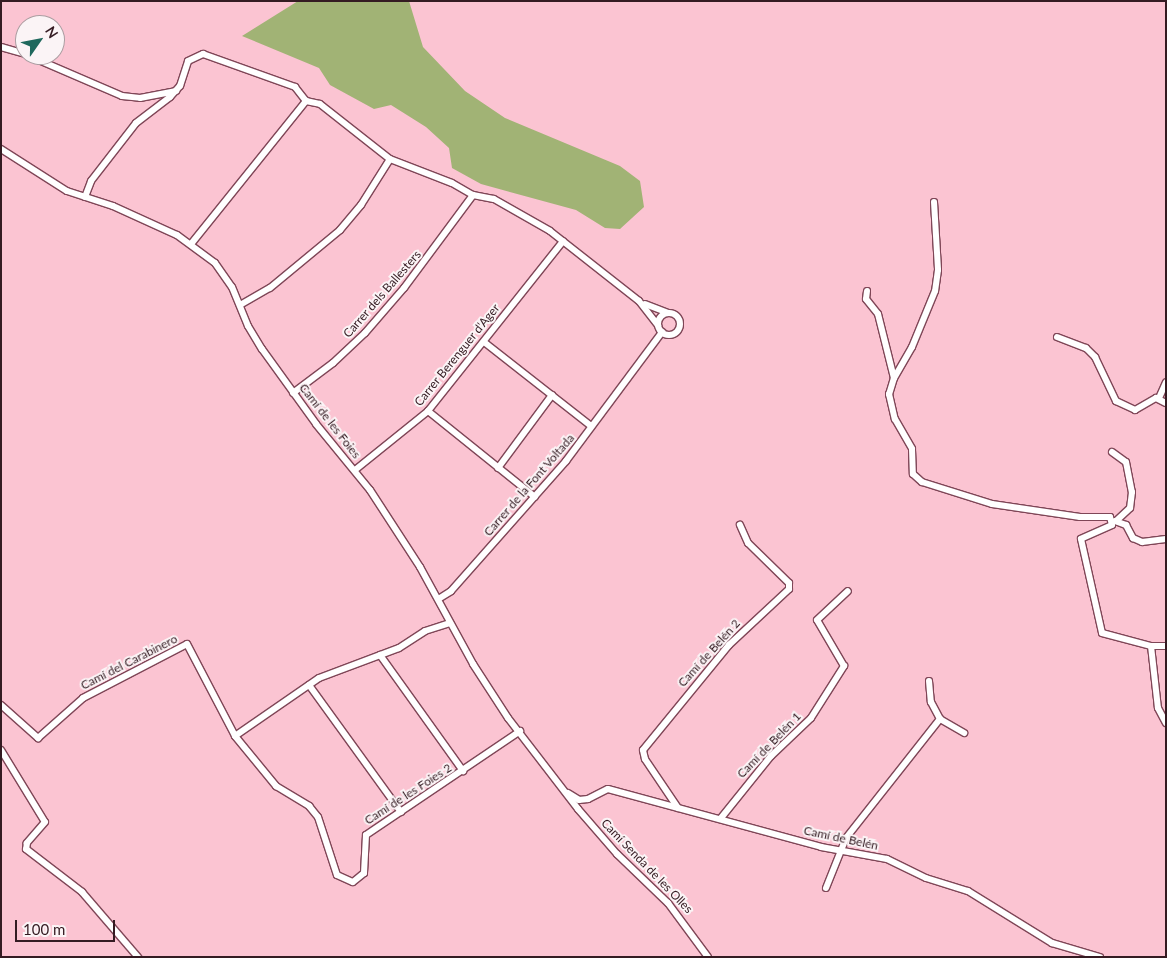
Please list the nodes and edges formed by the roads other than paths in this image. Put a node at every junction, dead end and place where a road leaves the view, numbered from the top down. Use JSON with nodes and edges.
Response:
{"nodes":[{"id":1,"x":1,"y":47,"type":"edge"},
{"id":2,"x":15,"y":51,"type":"edge"},
{"id":3,"x":49,"y":65,"type":"edge"},
{"id":4,"x":176,"y":92,"type":"junction"},
{"id":5,"x":306,"y":101,"type":"junction"},
{"id":6,"x":1,"y":149,"type":"edge"},
{"id":7,"x":390,"y":159,"type":"junction"},
{"id":8,"x":473,"y":195,"type":"junction"},
{"id":9,"x":85,"y":197,"type":"junction"},
{"id":10,"x":934,"y":202,"type":"dead end"},
{"id":11,"x":563,"y":242,"type":"junction"},
{"id":12,"x":191,"y":244,"type":"junction"},
{"id":13,"x":867,"y":291,"type":"dead end"},
{"id":14,"x":639,"y":301,"type":"junction"},
{"id":15,"x":240,"y":305,"type":"junction"},
{"id":16,"x":669,"y":313,"type":"junction"},
{"id":17,"x":658,"y":325,"type":"junction"},
{"id":18,"x":662,"y":332,"type":"junction"},
{"id":19,"x":1058,"y":337,"type":"dead end"},
{"id":20,"x":484,"y":342,"type":"junction"},
{"id":21,"x":894,"y":378,"type":"junction"},
{"id":22,"x":1166,"y":382,"type":"edge"},
{"id":23,"x":293,"y":393,"type":"junction"},
{"id":24,"x":552,"y":395,"type":"junction"},
{"id":25,"x":1159,"y":398,"type":"junction"},
{"id":26,"x":1166,"y":403,"type":"edge"},
{"id":27,"x":428,"y":411,"type":"junction"},
{"id":28,"x":590,"y":425,"type":"junction"},
{"id":29,"x":1112,"y":452,"type":"dead end"},
{"id":30,"x":498,"y":468,"type":"junction"},
{"id":31,"x":355,"y":470,"type":"junction"},
{"id":32,"x":535,"y":497,"type":"junction"},
{"id":33,"x":1115,"y":521,"type":"junction"},
{"id":34,"x":740,"y":525,"type":"dead end"},
{"id":35,"x":1166,"y":539,"type":"edge"},
{"id":36,"x":848,"y":591,"type":"dead end"},
{"id":37,"x":440,"y":598,"type":"junction"},
{"id":38,"x":449,"y":623,"type":"junction"},
{"id":39,"x":1151,"y":646,"type":"junction"},
{"id":40,"x":1166,"y":646,"type":"edge"},
{"id":41,"x":380,"y":655,"type":"junction"},
{"id":42,"x":929,"y":681,"type":"dead end"},
{"id":43,"x":309,"y":685,"type":"junction"},
{"id":44,"x":1,"y":705,"type":"edge"},
{"id":45,"x":940,"y":719,"type":"junction"},
{"id":46,"x":1166,"y":723,"type":"edge"},
{"id":47,"x":520,"y":731,"type":"junction"},
{"id":48,"x":964,"y":733,"type":"dead end"},
{"id":49,"x":236,"y":736,"type":"junction"},
{"id":50,"x":1,"y":750,"type":"edge"},
{"id":51,"x":464,"y":771,"type":"junction"},
{"id":52,"x":566,"y":793,"type":"junction"},
{"id":53,"x":678,"y":808,"type":"junction"},
{"id":54,"x":401,"y":812,"type":"junction"},
{"id":55,"x":721,"y":818,"type":"junction"},
{"id":56,"x":839,"y":851,"type":"junction"},
{"id":57,"x":826,"y":888,"type":"dead end"},
{"id":58,"x":138,"y":957,"type":"edge"},
{"id":59,"x":708,"y":957,"type":"edge"},
{"id":60,"x":1100,"y":957,"type":"edge"}],
"edges":[{"from":1,"to":2,"type":"street"},
{"from":3,"to":4,"type":"street"},
{"from":4,"to":5,"type":"street"},
{"from":4,"to":9,"type":"street"},
{"from":5,"to":7,"type":"street"},
{"from":5,"to":12,"type":"street"},
{"from":6,"to":9,"type":"street","name":"Camí de les Foies"},
{"from":7,"to":8,"type":"street"},
{"from":7,"to":15,"type":"street"},
{"from":8,"to":11,"type":"street"},
{"from":8,"to":23,"type":"street","name":"Carrer dels Ballesters"},
{"from":9,"to":12,"type":"street","name":"Camí de les Foies"},
{"from":10,"to":21,"type":"street"},
{"from":11,"to":14,"type":"street"},
{"from":11,"to":20,"type":"street","name":"Carrer Berenguer d'Ager"},
{"from":12,"to":15,"type":"street","name":"Camí de les Foies"},
{"from":13,"to":21,"type":"street"},
{"from":14,"to":16,"type":"street"},
{"from":14,"to":17,"type":"street"},
{"from":15,"to":23,"type":"street","name":"Camí de les Foies"},
{"from":16,"to":17,"type":"street"},
{"from":16,"to":18,"type":"street"},
{"from":17,"to":18,"type":"street"},
{"from":18,"to":28,"type":"street","name":"Carrer de la Font Voltada"},
{"from":19,"to":25,"type":"street"},
{"from":20,"to":24,"type":"street"},
{"from":20,"to":27,"type":"street","name":"Carrer Berenguer d'Ager"},
{"from":21,"to":33,"type":"street"},
{"from":22,"to":25,"type":"street"},
{"from":23,"to":31,"type":"street","name":"Camí de les Foies"},
{"from":24,"to":28,"type":"street"},
{"from":24,"to":30,"type":"street"},
{"from":25,"to":26,"type":"street"},
{"from":27,"to":30,"type":"street"},
{"from":27,"to":31,"type":"street","name":"Carrer Berenguer d'Ager"},
{"from":28,"to":32,"type":"street","name":"Carrer de la Font Voltada"},
{"from":29,"to":33,"type":"street"},
{"from":30,"to":32,"type":"street"},
{"from":31,"to":37,"type":"street","name":"Camí de les Foies"},
{"from":32,"to":37,"type":"street","name":"Carrer de la Font Voltada"},
{"from":33,"to":35,"type":"street"},
{"from":33,"to":39,"type":"street"},
{"from":34,"to":53,"type":"street","name":"Camí de Belén 2"},
{"from":36,"to":55,"type":"street","name":"Camí de Belén 1"},
{"from":37,"to":38,"type":"street","name":"Camí de les Foies"},
{"from":38,"to":41,"type":"street"},
{"from":38,"to":47,"type":"street","name":"Camí de les Foies"},
{"from":39,"to":40,"type":"street"},
{"from":39,"to":46,"type":"street"},
{"from":41,"to":43,"type":"street"},
{"from":41,"to":51,"type":"street"},
{"from":42,"to":45,"type":"street"},
{"from":43,"to":49,"type":"street"},
{"from":43,"to":54,"type":"street"},
{"from":44,"to":49,"type":"street","name":"Camí del Carabinero"},
{"from":45,"to":48,"type":"street"},
{"from":45,"to":56,"type":"street"},
{"from":47,"to":51,"type":"street","name":"Camí de les Foies 2"},
{"from":47,"to":52,"type":"street","name":"Camí de les Foies"},
{"from":49,"to":54,"type":"street","name":"Camí de les Foies 2"},
{"from":50,"to":58,"type":"street"},
{"from":51,"to":54,"type":"street","name":"Camí de les Foies 2"},
{"from":52,"to":53,"type":"street","name":"Camí de Belén"},
{"from":52,"to":59,"type":"street","name":"Camí Senda de les Olles"},
{"from":53,"to":55,"type":"street","name":"Camí de Belén"},
{"from":55,"to":56,"type":"street","name":"Camí de Belén"},
{"from":56,"to":57,"type":"street"},
{"from":56,"to":60,"type":"street","name":"Camí de Belén"}]}
